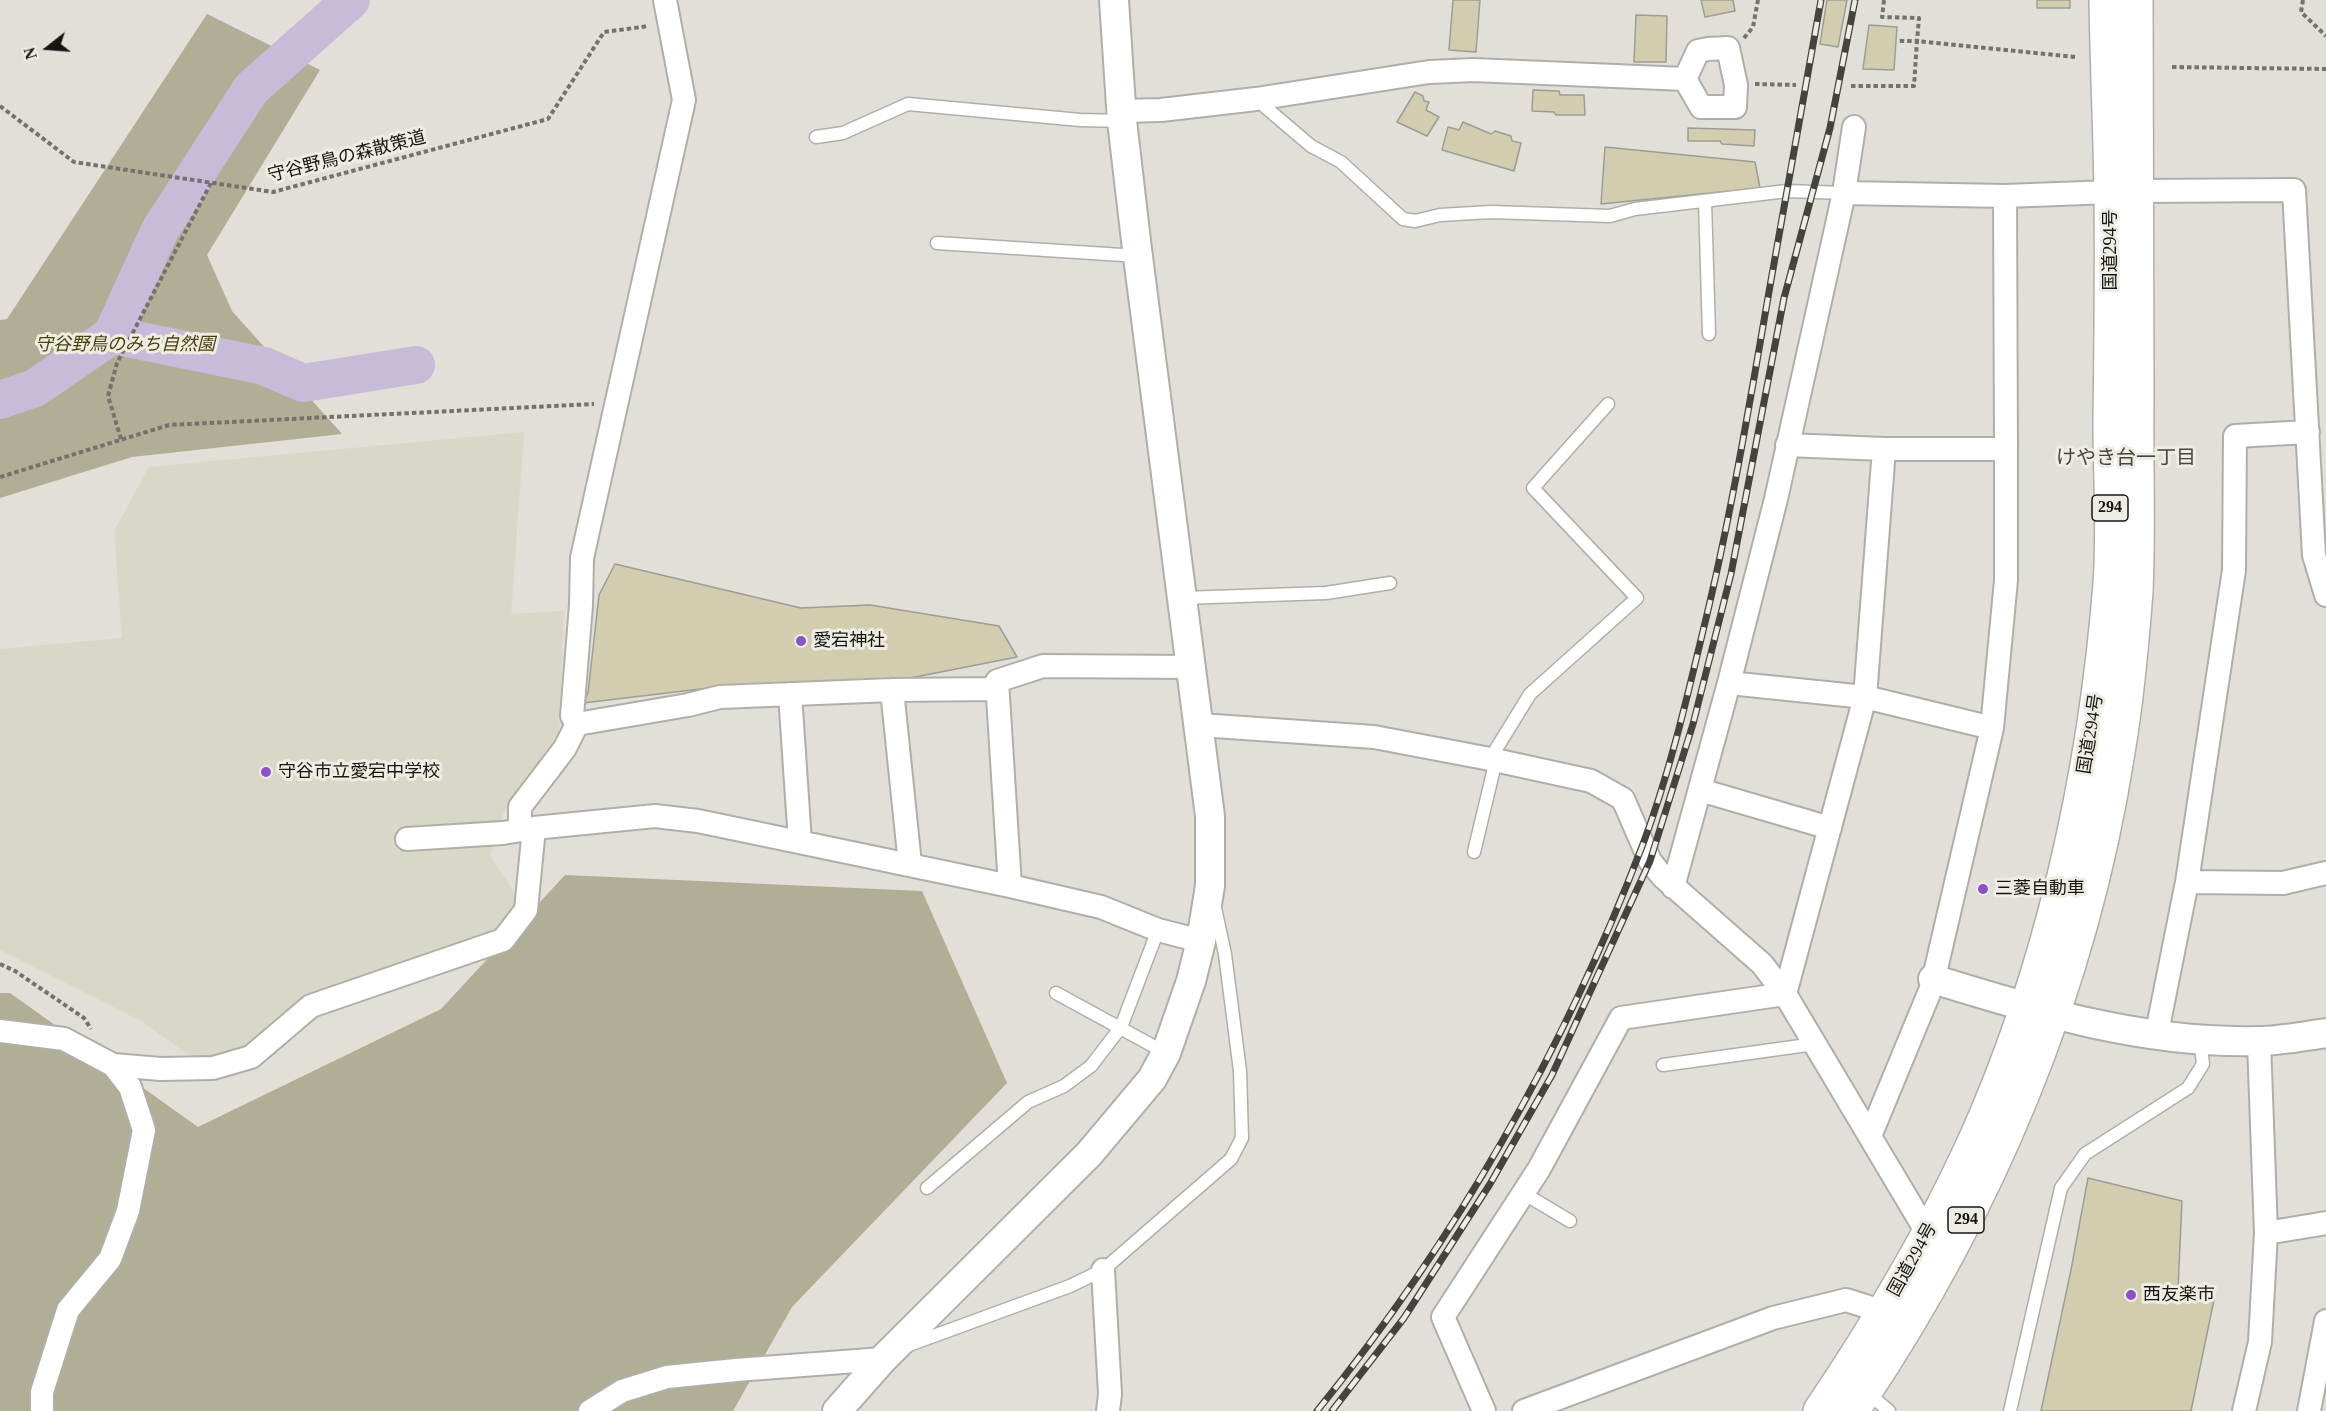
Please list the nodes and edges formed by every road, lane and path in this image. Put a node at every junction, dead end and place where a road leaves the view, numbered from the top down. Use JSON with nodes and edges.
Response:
{"nodes":[{"id":1,"x":665,"y":0,"type":"edge"},
{"id":2,"x":1114,"y":0,"type":"edge"},
{"id":3,"x":1884,"y":0,"type":"edge"},
{"id":4,"x":2106,"y":0,"type":"edge"},
{"id":5,"x":2136,"y":0,"type":"edge"},
{"id":6,"x":2302,"y":0,"type":"edge"},
{"id":7,"x":670,"y":23,"type":"junction"},
{"id":8,"x":2326,"y":36,"type":"edge"},
{"id":9,"x":1897,"y":40,"type":"dead end"},
{"id":10,"x":1917,"y":41,"type":"junction"},
{"id":11,"x":2074,"y":57,"type":"dead end"},
{"id":12,"x":2172,"y":68,"type":"dead end"},
{"id":13,"x":2326,"y":69,"type":"edge"},
{"id":14,"x":1685,"y":78,"type":"junction"},
{"id":15,"x":1736,"y":85,"type":"junction"},
{"id":16,"x":1796,"y":85,"type":"dead end"},
{"id":17,"x":1851,"y":86,"type":"dead end"},
{"id":18,"x":1256,"y":99,"type":"junction"},
{"id":19,"x":0,"y":106,"type":"edge"},
{"id":20,"x":1122,"y":116,"type":"junction"},
{"id":21,"x":1854,"y":127,"type":"dead end"},
{"id":22,"x":816,"y":137,"type":"dead end"},
{"id":23,"x":211,"y":183,"type":"junction"},
{"id":24,"x":2124,"y":192,"type":"junction"},
{"id":25,"x":1844,"y":193,"type":"junction"},
{"id":26,"x":2005,"y":196,"type":"junction"},
{"id":27,"x":1705,"y":201,"type":"junction"},
{"id":28,"x":937,"y":243,"type":"dead end"},
{"id":29,"x":1138,"y":256,"type":"junction"},
{"id":30,"x":1709,"y":334,"type":"dead end"},
{"id":31,"x":617,"y":403,"type":"junction"},
{"id":32,"x":1608,"y":404,"type":"dead end"},
{"id":33,"x":2308,"y":432,"type":"junction"},
{"id":34,"x":121,"y":439,"type":"junction"},
{"id":35,"x":1786,"y":445,"type":"junction"},
{"id":36,"x":1884,"y":449,"type":"junction"},
{"id":37,"x":2006,"y":449,"type":"junction"},
{"id":38,"x":0,"y":477,"type":"edge"},
{"id":39,"x":1390,"y":583,"type":"dead end"},
{"id":40,"x":2326,"y":596,"type":"edge"},
{"id":41,"x":1183,"y":598,"type":"junction"},
{"id":42,"x":1192,"y":667,"type":"junction"},
{"id":43,"x":1729,"y":684,"type":"junction"},
{"id":44,"x":997,"y":689,"type":"junction"},
{"id":45,"x":892,"y":690,"type":"junction"},
{"id":46,"x":790,"y":694,"type":"junction"},
{"id":47,"x":1865,"y":697,"type":"junction"},
{"id":48,"x":577,"y":724,"type":"junction"},
{"id":49,"x":1200,"y":725,"type":"junction"},
{"id":50,"x":1992,"y":728,"type":"junction"},
{"id":51,"x":1493,"y":759,"type":"junction"},
{"id":52,"x":1700,"y":790,"type":"junction"},
{"id":53,"x":1830,"y":828,"type":"junction"},
{"id":54,"x":527,"y":829,"type":"junction"},
{"id":55,"x":407,"y":839,"type":"dead end"},
{"id":56,"x":800,"y":842,"type":"junction"},
{"id":57,"x":1473,"y":852,"type":"dead end"},
{"id":58,"x":910,"y":864,"type":"junction"},
{"id":59,"x":2326,"y":873,"type":"edge"},
{"id":60,"x":2187,"y":882,"type":"junction"},
{"id":61,"x":1010,"y":886,"type":"junction"},
{"id":62,"x":1210,"y":886,"type":"junction"},
{"id":63,"x":1673,"y":887,"type":"junction"},
{"id":64,"x":1158,"y":930,"type":"junction"},
{"id":65,"x":1201,"y":941,"type":"junction"},
{"id":66,"x":0,"y":964,"type":"edge"},
{"id":67,"x":1933,"y":979,"type":"junction"},
{"id":68,"x":1056,"y":993,"type":"dead end"},
{"id":69,"x":1785,"y":994,"type":"junction"},
{"id":70,"x":2040,"y":1012,"type":"junction"},
{"id":71,"x":1122,"y":1027,"type":"junction"},
{"id":72,"x":0,"y":1031,"type":"edge"},
{"id":73,"x":2326,"y":1033,"type":"edge"},
{"id":74,"x":2156,"y":1037,"type":"junction"},
{"id":75,"x":2200,"y":1039,"type":"junction"},
{"id":76,"x":2259,"y":1041,"type":"junction"},
{"id":77,"x":1815,"y":1044,"type":"junction"},
{"id":78,"x":1166,"y":1053,"type":"junction"},
{"id":79,"x":113,"y":1065,"type":"junction"},
{"id":80,"x":1663,"y":1065,"type":"dead end"},
{"id":81,"x":1870,"y":1136,"type":"junction"},
{"id":82,"x":927,"y":1188,"type":"dead end"},
{"id":83,"x":1523,"y":1193,"type":"junction"},
{"id":84,"x":1570,"y":1221,"type":"dead end"},
{"id":85,"x":2326,"y":1223,"type":"edge"},
{"id":86,"x":2266,"y":1233,"type":"junction"},
{"id":87,"x":1928,"y":1234,"type":"junction"},
{"id":88,"x":1103,"y":1270,"type":"junction"},
{"id":89,"x":1884,"y":1312,"type":"junction"},
{"id":90,"x":2326,"y":1321,"type":"edge"},
{"id":91,"x":887,"y":1355,"type":"junction"},
{"id":92,"x":1869,"y":1404,"type":"edge"},
{"id":93,"x":42,"y":1411,"type":"edge"},
{"id":94,"x":590,"y":1411,"type":"edge"},
{"id":95,"x":837,"y":1411,"type":"edge"},
{"id":96,"x":1108,"y":1411,"type":"edge"},
{"id":97,"x":1484,"y":1411,"type":"edge"},
{"id":98,"x":1524,"y":1411,"type":"edge"},
{"id":99,"x":1820,"y":1411,"type":"edge"},
{"id":100,"x":2010,"y":1411,"type":"edge"},
{"id":101,"x":2244,"y":1411,"type":"edge"},
{"id":102,"x":2309,"y":1411,"type":"edge"}],
"edges":[{"from":1,"to":7,"type":"street"},
{"from":2,"to":20,"type":"street"},
{"from":3,"to":10,"type":"path"},
{"from":4,"to":24,"type":"highway","name":"国道294号","number":"294"},
{"from":5,"to":24,"type":"highway","name":"国道294号","number":"294"},
{"from":6,"to":8,"type":"path"},
{"from":7,"to":23,"type":"path","name":"守谷野鳥の森散策道"},
{"from":7,"to":31,"type":"street"},
{"from":9,"to":10,"type":"path"},
{"from":10,"to":11,"type":"path"},
{"from":10,"to":17,"type":"path"},
{"from":12,"to":13,"type":"path"},
{"from":14,"to":15,"type":"street"},
{"from":14,"to":15,"type":"street"},
{"from":14,"to":18,"type":"street"},
{"from":15,"to":16,"type":"path"},
{"from":18,"to":20,"type":"street"},
{"from":18,"to":27,"type":"lane"},
{"from":19,"to":23,"type":"path","name":"守谷野鳥の森散策道"},
{"from":20,"to":22,"type":"lane"},
{"from":20,"to":29,"type":"street"},
{"from":21,"to":25,"type":"street"},
{"from":23,"to":34,"type":"path"},
{"from":24,"to":26,"type":"street"},
{"from":24,"to":33,"type":"street"},
{"from":24,"to":70,"type":"highway","name":"国道294号","number":"294"},
{"from":25,"to":26,"type":"street"},
{"from":25,"to":27,"type":"lane"},
{"from":25,"to":35,"type":"street"},
{"from":26,"to":37,"type":"street"},
{"from":27,"to":30,"type":"lane"},
{"from":28,"to":29,"type":"lane"},
{"from":29,"to":41,"type":"street"},
{"from":31,"to":34,"type":"path"},
{"from":31,"to":48,"type":"street"},
{"from":32,"to":51,"type":"lane"},
{"from":33,"to":40,"type":"street"},
{"from":33,"to":60,"type":"street"},
{"from":34,"to":38,"type":"path"},
{"from":35,"to":36,"type":"street"},
{"from":35,"to":43,"type":"street"},
{"from":36,"to":37,"type":"street"},
{"from":36,"to":47,"type":"street"},
{"from":37,"to":50,"type":"street"},
{"from":39,"to":41,"type":"lane"},
{"from":41,"to":42,"type":"street"},
{"from":42,"to":44,"type":"street"},
{"from":42,"to":49,"type":"street"},
{"from":43,"to":47,"type":"street"},
{"from":43,"to":52,"type":"street"},
{"from":44,"to":45,"type":"street"},
{"from":44,"to":61,"type":"street"},
{"from":45,"to":46,"type":"street"},
{"from":45,"to":58,"type":"street"},
{"from":46,"to":48,"type":"street"},
{"from":46,"to":56,"type":"street"},
{"from":47,"to":50,"type":"street"},
{"from":47,"to":53,"type":"street"},
{"from":48,"to":54,"type":"street"},
{"from":49,"to":51,"type":"street"},
{"from":49,"to":62,"type":"street"},
{"from":50,"to":67,"type":"street"},
{"from":51,"to":57,"type":"lane"},
{"from":51,"to":63,"type":"street"},
{"from":52,"to":53,"type":"street"},
{"from":52,"to":63,"type":"street"},
{"from":53,"to":69,"type":"street"},
{"from":54,"to":55,"type":"street"},
{"from":54,"to":56,"type":"street"},
{"from":54,"to":79,"type":"street"},
{"from":56,"to":58,"type":"street"},
{"from":58,"to":61,"type":"street"},
{"from":59,"to":60,"type":"street"},
{"from":60,"to":74,"type":"street"},
{"from":61,"to":64,"type":"street"},
{"from":62,"to":65,"type":"street"},
{"from":62,"to":88,"type":"lane"},
{"from":63,"to":69,"type":"street"},
{"from":64,"to":65,"type":"street"},
{"from":64,"to":71,"type":"lane"},
{"from":65,"to":78,"type":"street"},
{"from":66,"to":79,"type":"path"},
{"from":67,"to":70,"type":"street"},
{"from":67,"to":81,"type":"street"},
{"from":68,"to":71,"type":"lane"},
{"from":69,"to":77,"type":"street"},
{"from":69,"to":83,"type":"street"},
{"from":70,"to":74,"type":"street"},
{"from":70,"to":87,"type":"highway","name":"国道294号","number":"294"},
{"from":70,"to":92,"type":"highway","name":"国道294号","number":"294"},
{"from":71,"to":78,"type":"lane"},
{"from":71,"to":82,"type":"lane"},
{"from":72,"to":79,"type":"street"},
{"from":73,"to":76,"type":"street"},
{"from":74,"to":75,"type":"street"},
{"from":75,"to":76,"type":"street"},
{"from":75,"to":100,"type":"lane"},
{"from":76,"to":86,"type":"street"},
{"from":77,"to":80,"type":"lane"},
{"from":77,"to":81,"type":"street"},
{"from":78,"to":91,"type":"street"},
{"from":79,"to":93,"type":"street"},
{"from":81,"to":87,"type":"street"},
{"from":83,"to":84,"type":"lane"},
{"from":83,"to":97,"type":"street"},
{"from":85,"to":86,"type":"street"},
{"from":86,"to":101,"type":"street"},
{"from":87,"to":89,"type":"highway","name":"国道294号","number":"294"},
{"from":88,"to":91,"type":"lane"},
{"from":88,"to":96,"type":"street"},
{"from":89,"to":98,"type":"street"},
{"from":89,"to":99,"type":"highway","name":"国道294号","number":"294"},
{"from":90,"to":102,"type":"street"},
{"from":91,"to":94,"type":"street"},
{"from":91,"to":95,"type":"street"}]}
